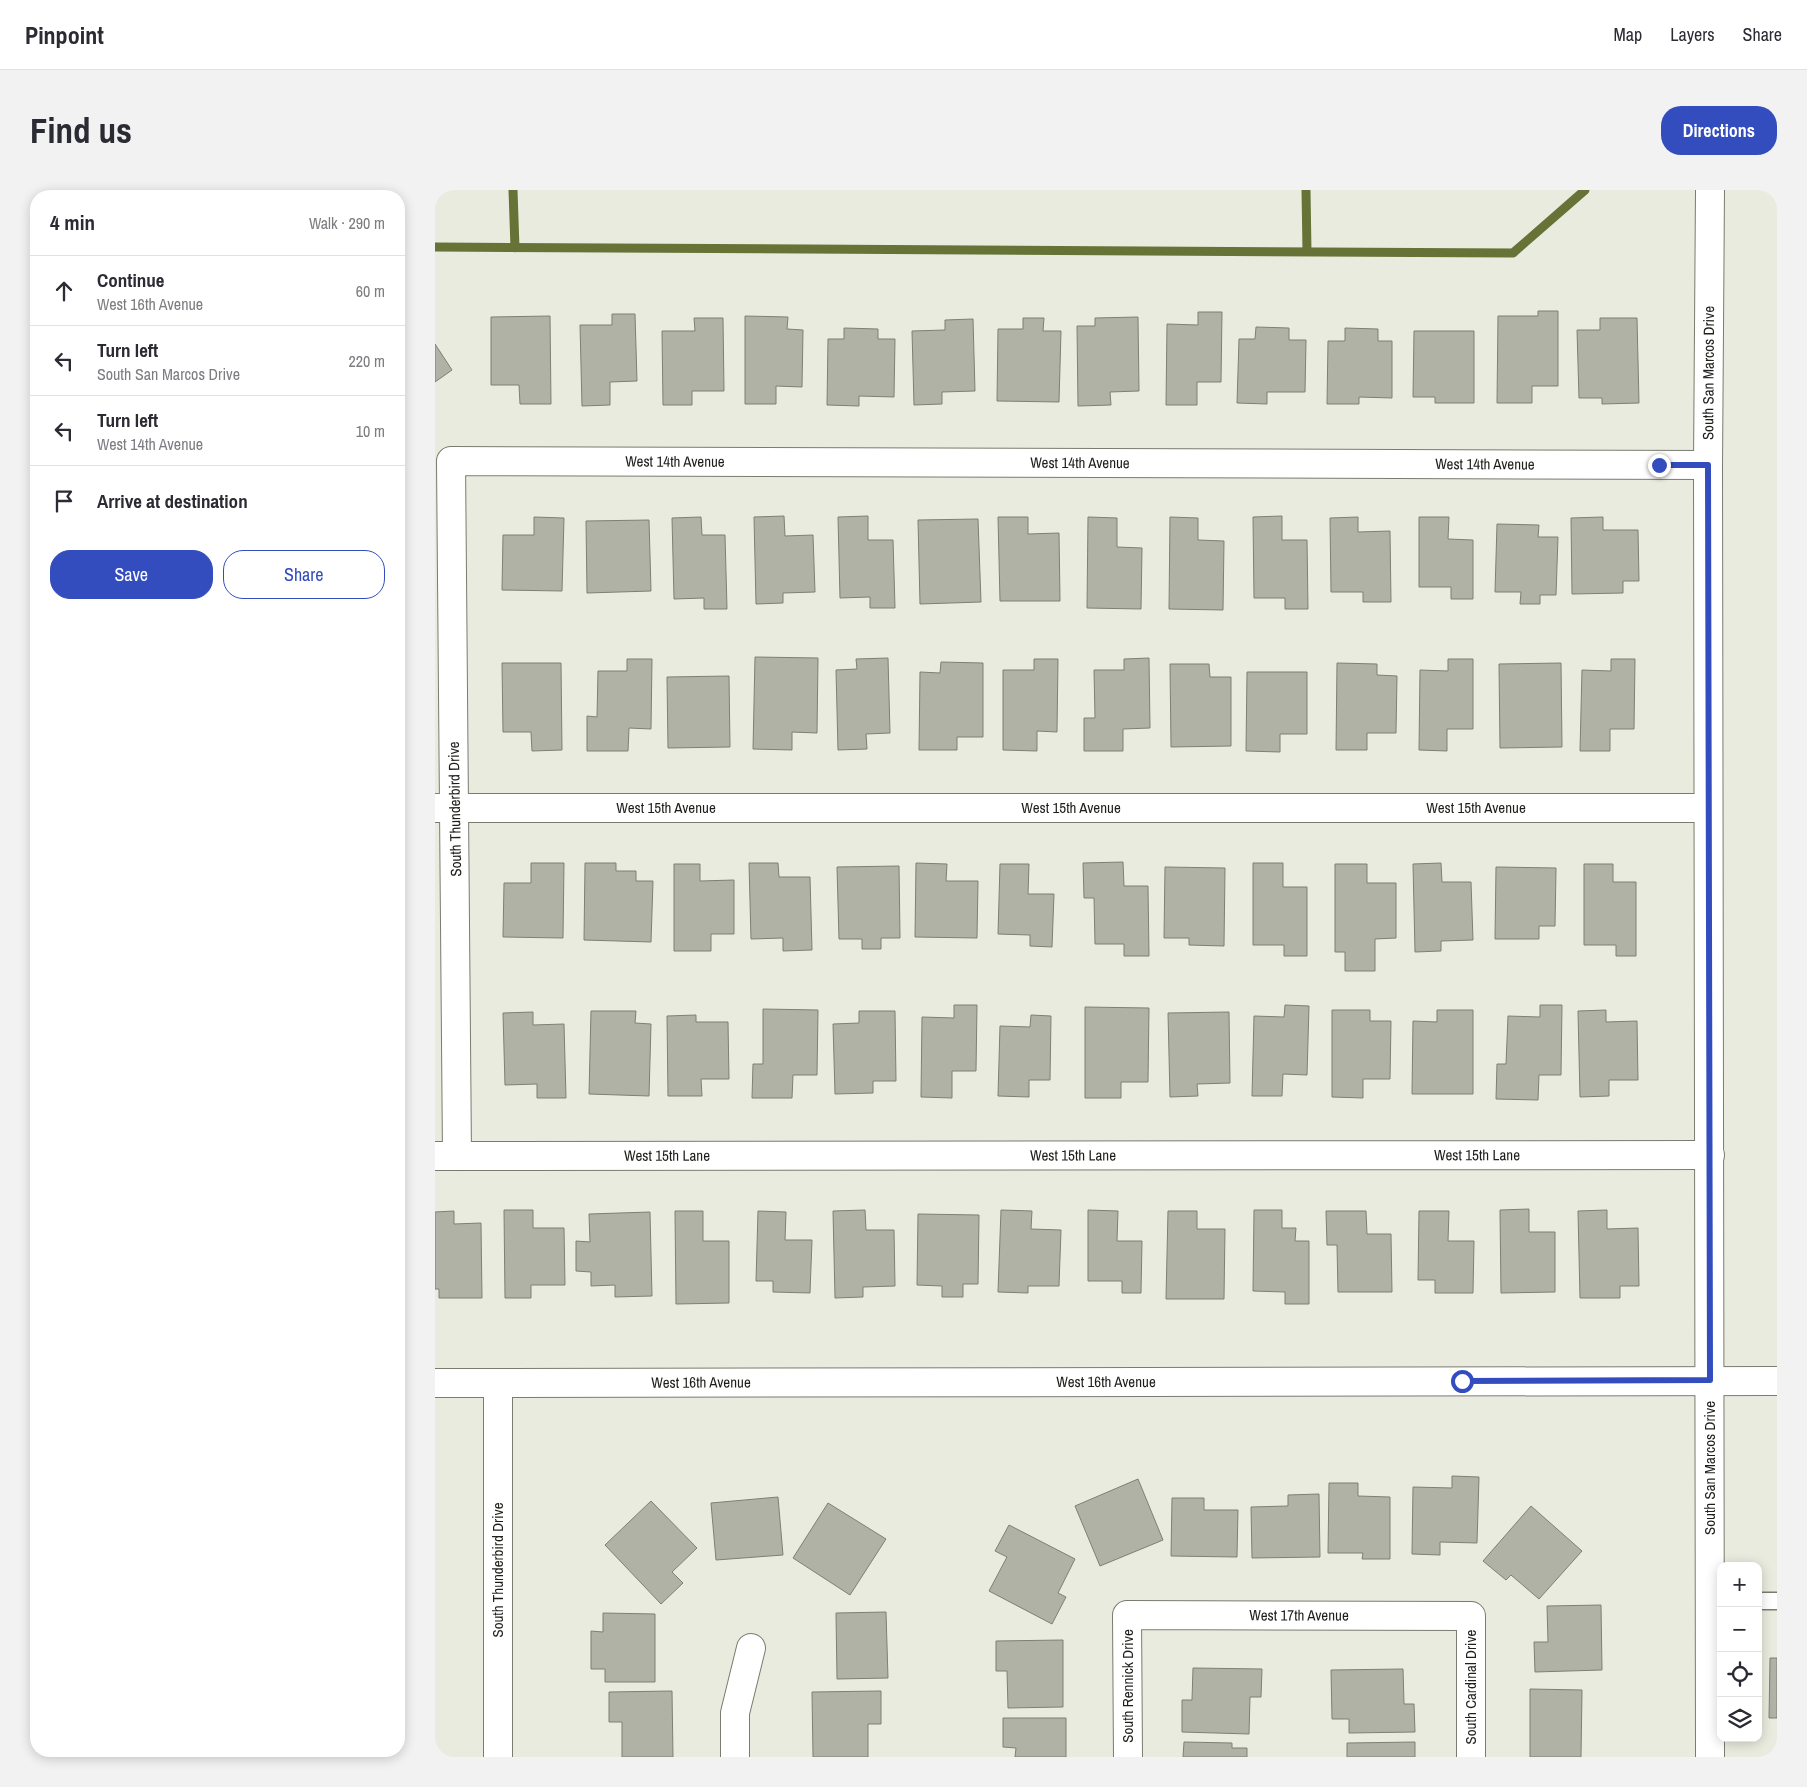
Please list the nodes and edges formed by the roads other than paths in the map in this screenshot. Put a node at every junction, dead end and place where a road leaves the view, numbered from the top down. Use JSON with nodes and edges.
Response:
{"nodes":[{"id":1,"x":1710,"y":190,"type":"edge"},
{"id":2,"x":451,"y":461,"type":"joint"},
{"id":3,"x":1708,"y":465,"type":"junction"},
{"id":4,"x":445,"y":808,"type":"edge"},
{"id":5,"x":1708,"y":808,"type":"junction"},
{"id":6,"x":1710,"y":1155,"type":"junction"},
{"id":7,"x":446,"y":1156,"type":"edge"},
{"id":8,"x":1710,"y":1380,"type":"junction"},
{"id":9,"x":1777,"y":1380,"type":"edge"},
{"id":10,"x":435,"y":1383,"type":"edge"},
{"id":11,"x":498,"y":1383,"type":"junction"},
{"id":12,"x":1715,"y":1601,"type":"edge"},
{"id":13,"x":1762,"y":1601,"type":"edge"},
{"id":14,"x":1777,"y":1601,"type":"edge"},
{"id":15,"x":1127,"y":1615,"type":"joint"},
{"id":16,"x":1471,"y":1616,"type":"joint"},
{"id":17,"x":751,"y":1648,"type":"dead end"},
{"id":18,"x":497,"y":1757,"type":"edge"},
{"id":19,"x":735,"y":1757,"type":"edge"},
{"id":20,"x":1128,"y":1757,"type":"edge"},
{"id":21,"x":1471,"y":1757,"type":"edge"},
{"id":22,"x":1710,"y":1757,"type":"edge"}],
"edges":[{"from":1,"to":3,"type":"street","name":"South San Marcos Drive"},
{"from":2,"to":3,"type":"street","name":"West 14th Avenue"},
{"from":2,"to":4,"type":"street","name":"South Thunderbird Drive"},
{"from":3,"to":5,"type":"street","name":"South San Marcos Drive"},
{"from":4,"to":5,"type":"street","name":"West 15th Avenue"},
{"from":4,"to":7,"type":"street","name":"South Thunderbird Drive"},
{"from":5,"to":6,"type":"street","name":"South San Marcos Drive"},
{"from":6,"to":7,"type":"street","name":"West 15th Lane"},
{"from":6,"to":8,"type":"street","name":"South San Marcos Drive"},
{"from":8,"to":9,"type":"street","name":"West 16th Avenue"},
{"from":8,"to":11,"type":"street","name":"West 16th Avenue"},
{"from":8,"to":12,"type":"street","name":"South San Marcos Drive"},
{"from":10,"to":11,"type":"street","name":"West 16th Avenue"},
{"from":11,"to":18,"type":"street","name":"South Thunderbird Drive"},
{"from":12,"to":22,"type":"street","name":"South San Marcos Drive"},
{"from":13,"to":14,"type":"lane"},
{"from":15,"to":16,"type":"street","name":"West 17th Avenue"},
{"from":15,"to":20,"type":"street","name":"South Rennick Drive"},
{"from":16,"to":21,"type":"street","name":"South Cardinal Drive"},
{"from":17,"to":19,"type":"street"}]}
